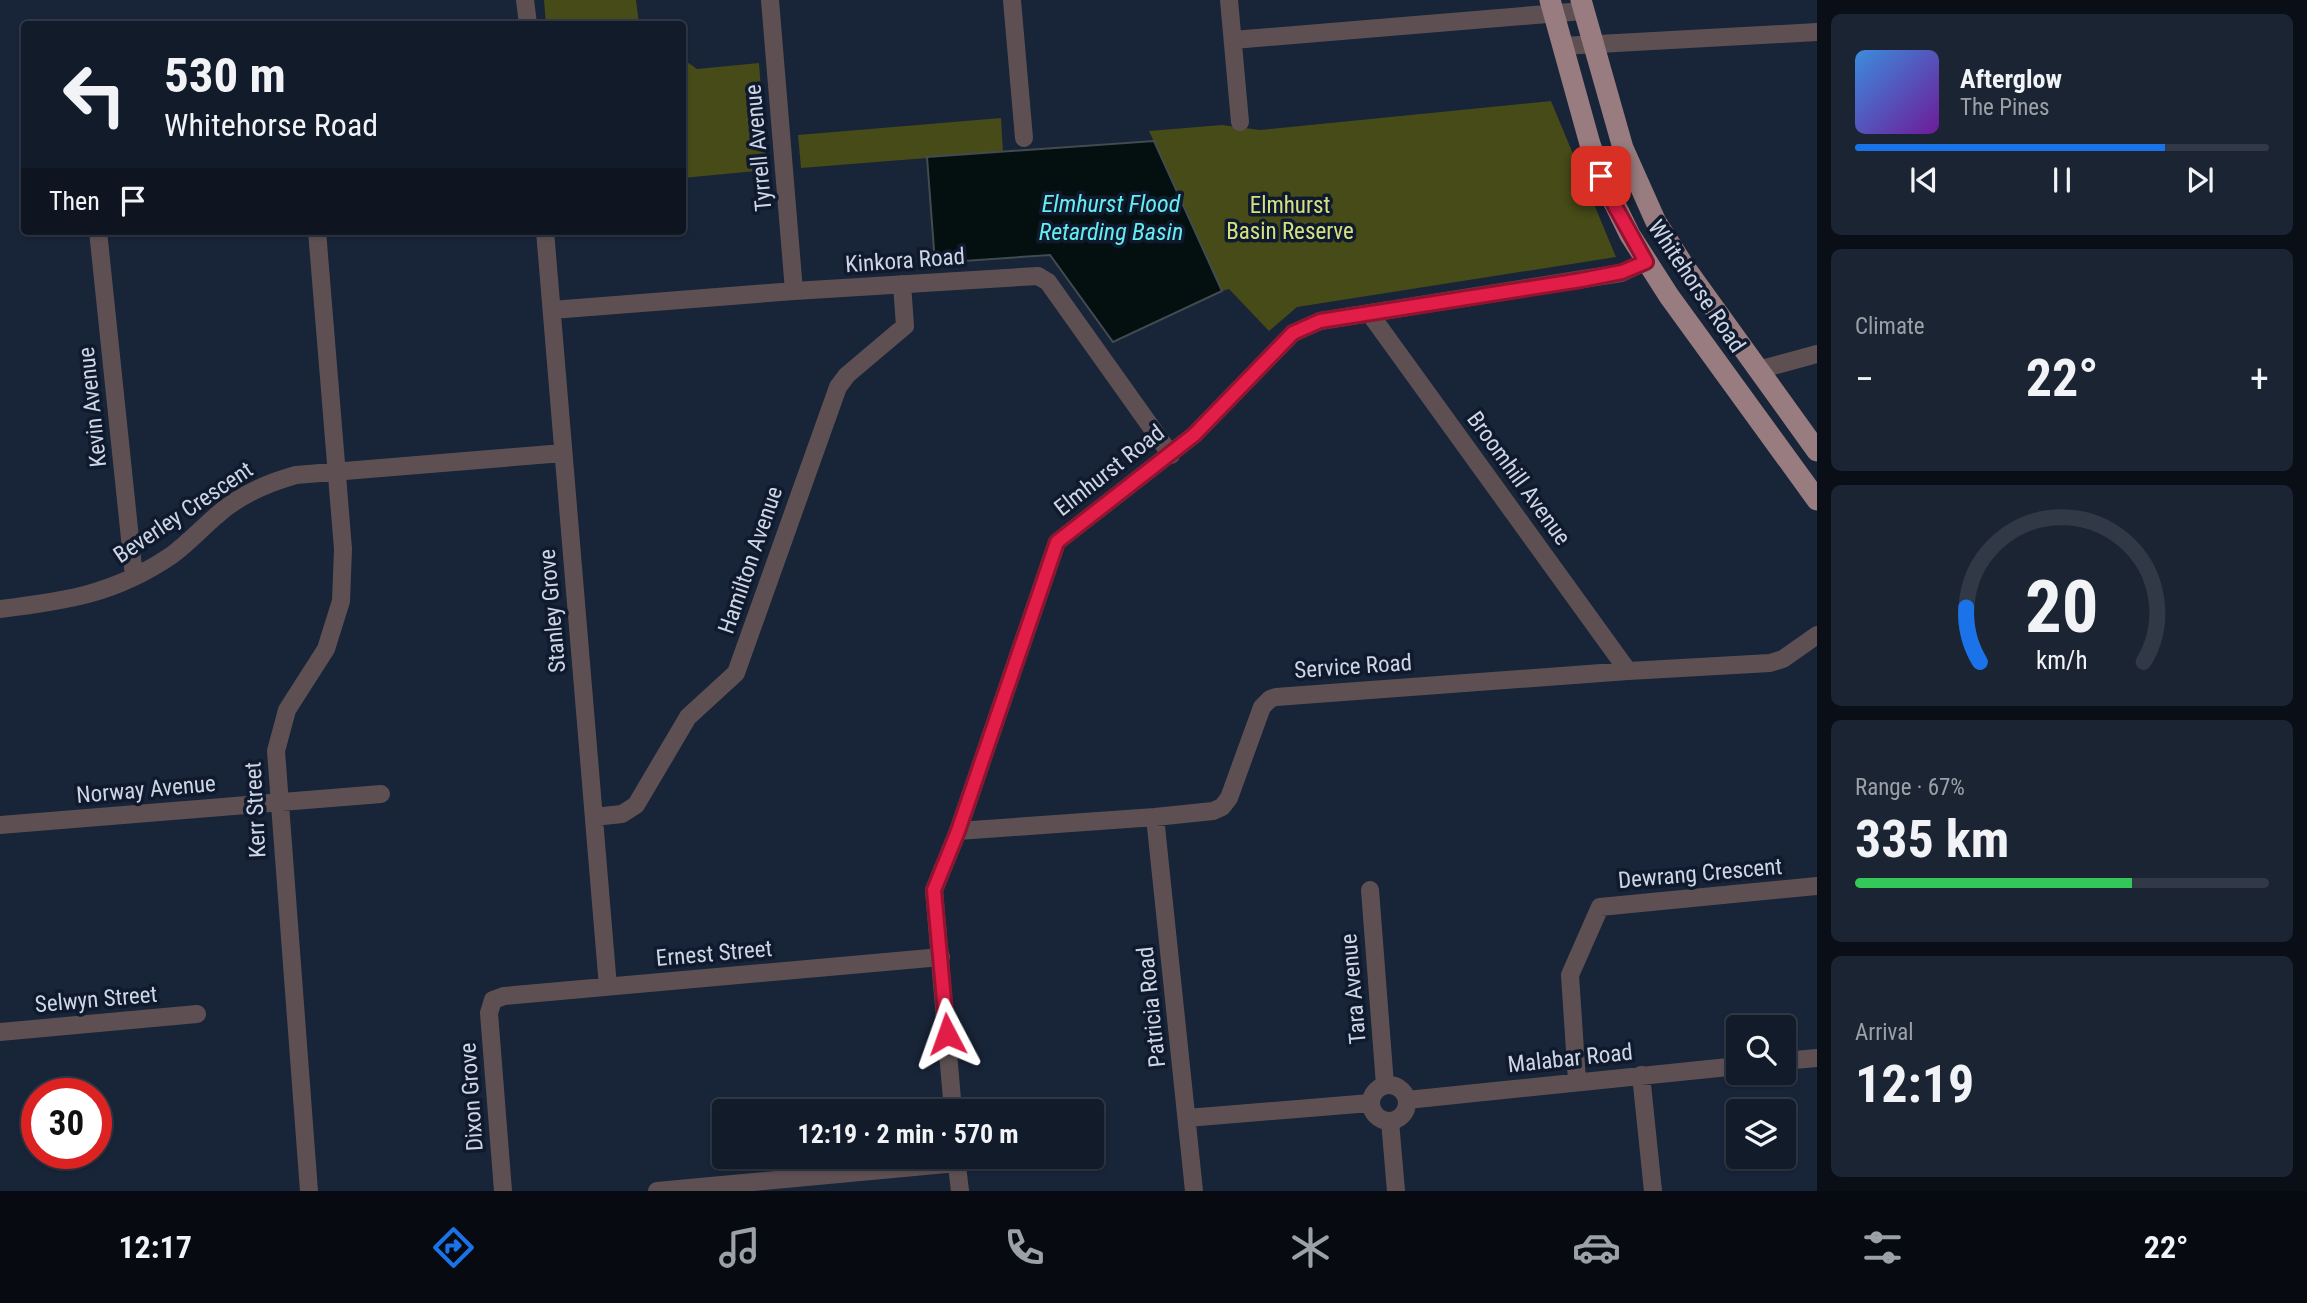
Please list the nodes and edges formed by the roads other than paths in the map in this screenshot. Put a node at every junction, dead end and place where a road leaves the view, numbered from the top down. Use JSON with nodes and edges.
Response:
{"nodes":[{"id":1,"x":525,"y":0,"type":"edge"},
{"id":2,"x":770,"y":0,"type":"edge"},
{"id":3,"x":1012,"y":0,"type":"edge"},
{"id":4,"x":1229,"y":0,"type":"edge"},
{"id":5,"x":1582,"y":5,"type":"edge"},
{"id":6,"x":1552,"y":7,"type":"edge"},
{"id":7,"x":528,"y":21,"type":"edge"},
{"id":8,"x":1817,"y":32,"type":"edge"},
{"id":9,"x":1233,"y":40,"type":"junction"},
{"id":10,"x":1593,"y":44,"type":"junction"},
{"id":11,"x":1562,"y":46,"type":"junction"},
{"id":12,"x":1240,"y":122,"type":"dead end"},
{"id":13,"x":1024,"y":138,"type":"dead end"},
{"id":14,"x":98,"y":235,"type":"edge"},
{"id":15,"x":317,"y":235,"type":"edge"},
{"id":16,"x":545,"y":235,"type":"edge"},
{"id":17,"x":1646,"y":262,"type":"junction"},
{"id":18,"x":902,"y":284,"type":"junction"},
{"id":19,"x":794,"y":291,"type":"junction"},
{"id":20,"x":552,"y":310,"type":"junction"},
{"id":21,"x":1370,"y":314,"type":"junction"},
{"id":22,"x":1817,"y":354,"type":"edge"},
{"id":23,"x":1758,"y":370,"type":"junction"},
{"id":24,"x":1817,"y":451,"type":"edge"},
{"id":25,"x":563,"y":453,"type":"junction"},
{"id":26,"x":1171,"y":456,"type":"junction"},
{"id":27,"x":335,"y":471,"type":"junction"},
{"id":28,"x":1817,"y":500,"type":"edge"},
{"id":29,"x":134,"y":577,"type":"junction"},
{"id":30,"x":0,"y":609,"type":"edge"},
{"id":31,"x":1817,"y":635,"type":"edge"},
{"id":32,"x":1628,"y":671,"type":"junction"},
{"id":33,"x":381,"y":794,"type":"dead end"},
{"id":34,"x":278,"y":803,"type":"junction"},
{"id":35,"x":594,"y":817,"type":"junction"},
{"id":36,"x":1155,"y":817,"type":"junction"},
{"id":37,"x":0,"y":825,"type":"edge"},
{"id":38,"x":958,"y":831,"type":"junction"},
{"id":39,"x":1817,"y":886,"type":"edge"},
{"id":40,"x":1370,"y":890,"type":"dead end"},
{"id":41,"x":941,"y":957,"type":"junction"},
{"id":42,"x":608,"y":987,"type":"junction"},
{"id":43,"x":493,"y":1000,"type":"joint"},
{"id":44,"x":197,"y":1014,"type":"dead end"},
{"id":45,"x":0,"y":1032,"type":"edge"},
{"id":46,"x":1817,"y":1058,"type":"edge"},
{"id":47,"x":1796,"y":1060,"type":"edge"},
{"id":48,"x":1726,"y":1067,"type":"edge"},
{"id":49,"x":1641,"y":1075,"type":"junction"},
{"id":50,"x":1577,"y":1081,"type":"junction"},
{"id":51,"x":1385,"y":1085,"type":"junction"},
{"id":52,"x":952,"y":1099,"type":"edge"},
{"id":53,"x":1407,"y":1100,"type":"junction"},
{"id":54,"x":1370,"y":1103,"type":"junction"},
{"id":55,"x":1187,"y":1118,"type":"junction"},
{"id":56,"x":1390,"y":1121,"type":"junction"},
{"id":57,"x":870,"y":1169,"type":"edge"},
{"id":58,"x":958,"y":1169,"type":"edge"},
{"id":59,"x":309,"y":1191,"type":"edge"},
{"id":60,"x":503,"y":1191,"type":"edge"},
{"id":61,"x":657,"y":1191,"type":"edge"},
{"id":62,"x":960,"y":1191,"type":"edge"},
{"id":63,"x":1194,"y":1191,"type":"edge"},
{"id":64,"x":1396,"y":1191,"type":"edge"},
{"id":65,"x":1653,"y":1191,"type":"edge"}],
"edges":[{"from":1,"to":7,"type":"street"},
{"from":2,"to":19,"type":"street","name":"Tyrrell Avenue"},
{"from":3,"to":13,"type":"street"},
{"from":4,"to":9,"type":"street"},
{"from":5,"to":6,"type":"street"},
{"from":5,"to":10,"type":"main road","name":"Whitehorse Road"},
{"from":6,"to":9,"type":"street"},
{"from":6,"to":11,"type":"main road","name":"Whitehorse Road"},
{"from":8,"to":10,"type":"street"},
{"from":9,"to":12,"type":"street"},
{"from":10,"to":11,"type":"street"},
{"from":10,"to":23,"type":"main road","name":"Whitehorse Road"},
{"from":11,"to":17,"type":"main road","name":"Whitehorse Road"},
{"from":14,"to":29,"type":"street","name":"Kevin Avenue"},
{"from":15,"to":27,"type":"street","name":"Kerr Street"},
{"from":16,"to":20,"type":"street","name":"Stanley Grove"},
{"from":17,"to":21,"type":"street","name":"Elmhurst Road"},
{"from":17,"to":28,"type":"main road","name":"Whitehorse Road"},
{"from":18,"to":19,"type":"street","name":"Kinkora Road"},
{"from":18,"to":26,"type":"street","name":"Kinkora Road"},
{"from":18,"to":35,"type":"street","name":"Hamilton Avenue"},
{"from":19,"to":20,"type":"street","name":"Kinkora Road"},
{"from":20,"to":25,"type":"street","name":"Stanley Grove"},
{"from":21,"to":26,"type":"street","name":"Elmhurst Road"},
{"from":21,"to":32,"type":"street","name":"Broomhill Avenue"},
{"from":22,"to":23,"type":"street"},
{"from":23,"to":24,"type":"main road","name":"Whitehorse Road"},
{"from":25,"to":27,"type":"street","name":"Beverley Crescent"},
{"from":25,"to":35,"type":"street","name":"Stanley Grove"},
{"from":26,"to":38,"type":"street","name":"Elmhurst Road"},
{"from":27,"to":29,"type":"street","name":"Beverley Crescent"},
{"from":27,"to":34,"type":"street","name":"Kerr Street"},
{"from":29,"to":30,"type":"street","name":"Beverley Crescent"},
{"from":31,"to":32,"type":"street","name":"Service Road"},
{"from":32,"to":36,"type":"street","name":"Service Road"},
{"from":33,"to":34,"type":"street","name":"Norway Avenue"},
{"from":34,"to":37,"type":"street","name":"Norway Avenue"},
{"from":34,"to":59,"type":"street","name":"Kerr Street"},
{"from":35,"to":42,"type":"street","name":"Stanley Grove"},
{"from":36,"to":38,"type":"street","name":"Service Road"},
{"from":36,"to":55,"type":"street","name":"Patricia Road"},
{"from":38,"to":41,"type":"street","name":"Elmhurst Road"},
{"from":39,"to":50,"type":"street","name":"Dewrang Crescent"},
{"from":40,"to":51,"type":"street","name":"Tara Avenue"},
{"from":41,"to":42,"type":"street","name":"Ernest Street"},
{"from":41,"to":52,"type":"street","name":"Elmhurst Road"},
{"from":42,"to":43,"type":"street","name":"Ernest Street"},
{"from":43,"to":60,"type":"street","name":"Dixon Grove"},
{"from":44,"to":45,"type":"street","name":"Selwyn Street"},
{"from":46,"to":47,"type":"street"},
{"from":48,"to":49,"type":"street","name":"Malabar Road"},
{"from":49,"to":50,"type":"street","name":"Malabar Road"},
{"from":49,"to":65,"type":"street"},
{"from":50,"to":53,"type":"street","name":"Malabar Road"},
{"from":51,"to":53,"type":"street"},
{"from":51,"to":54,"type":"street"},
{"from":53,"to":56,"type":"street"},
{"from":54,"to":55,"type":"street"},
{"from":54,"to":56,"type":"street"},
{"from":55,"to":63,"type":"street","name":"Patricia Road"},
{"from":56,"to":64,"type":"street"},
{"from":57,"to":61,"type":"street"},
{"from":58,"to":62,"type":"street"}]}
